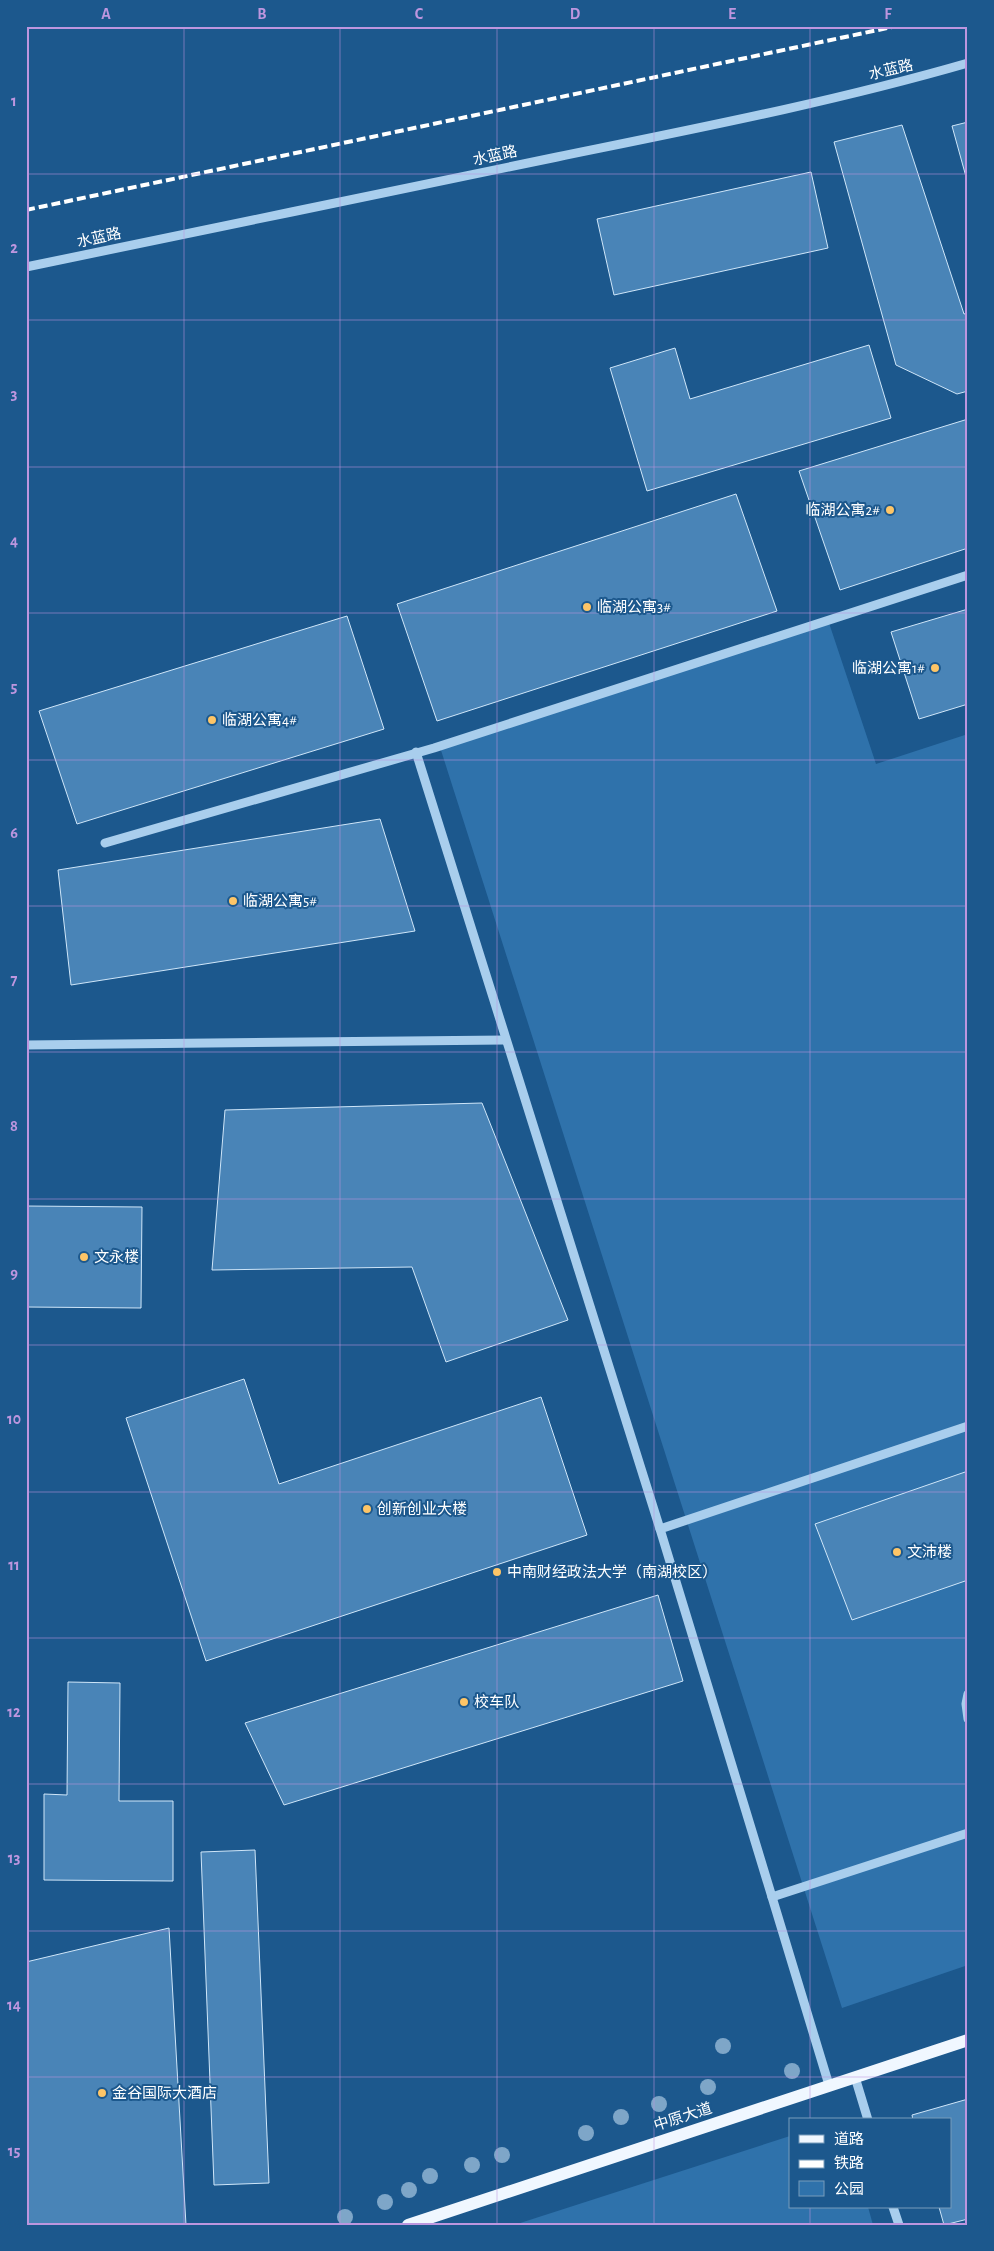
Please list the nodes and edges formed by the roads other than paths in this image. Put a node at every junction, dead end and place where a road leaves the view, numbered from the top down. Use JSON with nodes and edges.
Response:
{"nodes":[{"id":1,"x":968,"y":63,"type":"edge"},
{"id":2,"x":26,"y":267,"type":"edge"},
{"id":3,"x":968,"y":575,"type":"edge"},
{"id":4,"x":416,"y":752,"type":"junction"},
{"id":5,"x":105,"y":843,"type":"dead end"},
{"id":6,"x":505,"y":1040,"type":"junction"},
{"id":7,"x":26,"y":1046,"type":"edge"},
{"id":8,"x":968,"y":1426,"type":"edge"},
{"id":9,"x":660,"y":1529,"type":"junction"},
{"id":10,"x":968,"y":1694,"type":"edge"},
{"id":11,"x":968,"y":1719,"type":"edge"},
{"id":12,"x":968,"y":1833,"type":"edge"},
{"id":13,"x":772,"y":1896,"type":"junction"},
{"id":14,"x":968,"y":2040,"type":"edge"},
{"id":15,"x":855,"y":2077,"type":"junction"},
{"id":16,"x":829,"y":2086,"type":"junction"},
{"id":17,"x":867,"y":2118,"type":"edge"},
{"id":18,"x":894,"y":2208,"type":"edge"},
{"id":19,"x":408,"y":2225,"type":"edge"},
{"id":20,"x":899,"y":2225,"type":"edge"}],
"edges":[{"from":1,"to":2,"type":"street","name":"水蓝路"},
{"from":3,"to":4,"type":"street"},
{"from":4,"to":5,"type":"street"},
{"from":4,"to":6,"type":"street"},
{"from":6,"to":7,"type":"street"},
{"from":6,"to":9,"type":"street"},
{"from":8,"to":9,"type":"street"},
{"from":9,"to":13,"type":"street"},
{"from":10,"to":11,"type":"street"},
{"from":12,"to":13,"type":"street"},
{"from":13,"to":16,"type":"street"},
{"from":14,"to":15,"type":"main road","name":"中原大道"},
{"from":15,"to":16,"type":"main road","name":"中原大道"},
{"from":15,"to":17,"type":"street"},
{"from":16,"to":19,"type":"main road","name":"中原大道"},
{"from":18,"to":20,"type":"street"}]}
